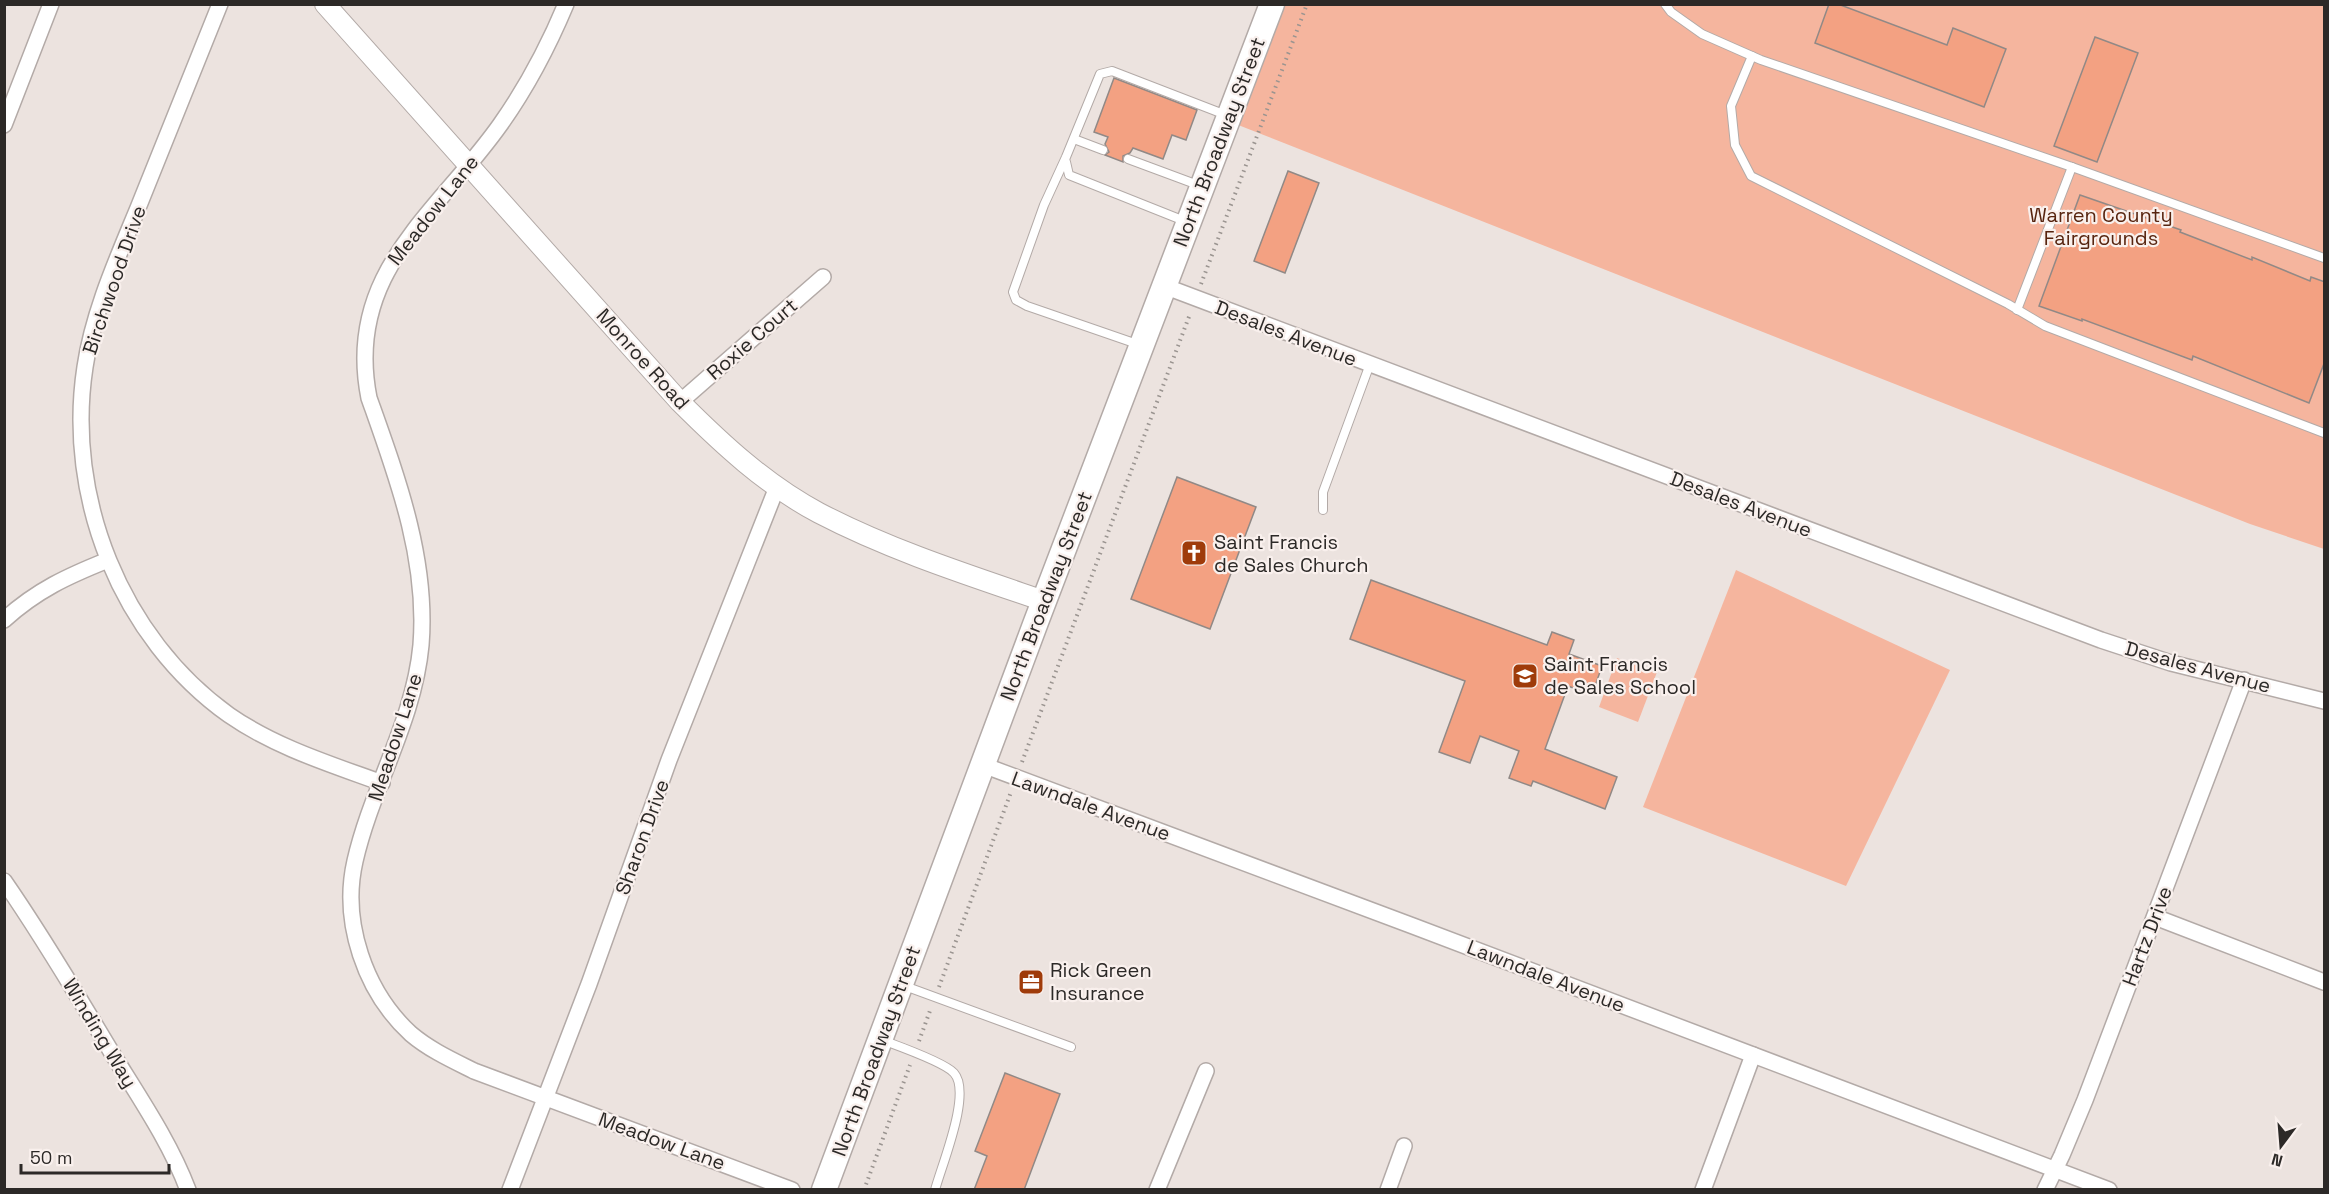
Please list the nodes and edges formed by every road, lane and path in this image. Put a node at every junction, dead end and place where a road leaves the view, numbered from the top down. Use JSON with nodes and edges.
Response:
{"nodes":[{"id":1,"x":51,"y":4,"type":"edge"},
{"id":2,"x":220,"y":4,"type":"edge"},
{"id":3,"x":325,"y":4,"type":"edge"},
{"id":4,"x":566,"y":4,"type":"edge"},
{"id":5,"x":1272,"y":4,"type":"edge"},
{"id":6,"x":1307,"y":4,"type":"edge"},
{"id":7,"x":1665,"y":4,"type":"edge"},
{"id":8,"x":1752,"y":56,"type":"junction"},
{"id":9,"x":1230,"y":117,"type":"junction"},
{"id":10,"x":4,"y":125,"type":"edge"},
{"id":11,"x":1074,"y":139,"type":"junction"},
{"id":12,"x":1103,"y":150,"type":"dead end"},
{"id":13,"x":1066,"y":157,"type":"junction"},
{"id":14,"x":1128,"y":159,"type":"dead end"},
{"id":15,"x":468,"y":164,"type":"junction"},
{"id":16,"x":2072,"y":167,"type":"junction"},
{"id":17,"x":1202,"y":187,"type":"junction"},
{"id":18,"x":1189,"y":222,"type":"junction"},
{"id":19,"x":2325,"y":258,"type":"edge"},
{"id":20,"x":823,"y":276,"type":"dead end"},
{"id":21,"x":1164,"y":286,"type":"junction"},
{"id":22,"x":1196,"y":298,"type":"junction"},
{"id":23,"x":2017,"y":310,"type":"junction"},
{"id":24,"x":1141,"y":346,"type":"junction"},
{"id":25,"x":1370,"y":364,"type":"junction"},
{"id":26,"x":680,"y":402,"type":"junction"},
{"id":27,"x":2325,"y":434,"type":"edge"},
{"id":28,"x":777,"y":487,"type":"junction"},
{"id":29,"x":1323,"y":510,"type":"dead end"},
{"id":30,"x":108,"y":560,"type":"junction"},
{"id":31,"x":1044,"y":601,"type":"junction"},
{"id":32,"x":4,"y":620,"type":"edge"},
{"id":33,"x":2244,"y":680,"type":"junction"},
{"id":34,"x":2325,"y":701,"type":"edge"},
{"id":35,"x":982,"y":765,"type":"junction"},
{"id":36,"x":1016,"y":778,"type":"junction"},
{"id":37,"x":382,"y":783,"type":"junction"},
{"id":38,"x":4,"y":881,"type":"edge"},
{"id":39,"x":2155,"y":917,"type":"junction"},
{"id":40,"x":2325,"y":982,"type":"edge"},
{"id":41,"x":901,"y":984,"type":"junction"},
{"id":42,"x":935,"y":997,"type":"junction"},
{"id":43,"x":881,"y":1039,"type":"junction"},
{"id":44,"x":1071,"y":1047,"type":"dead end"},
{"id":45,"x":914,"y":1053,"type":"junction"},
{"id":46,"x":1753,"y":1055,"type":"junction"},
{"id":47,"x":1206,"y":1071,"type":"dead end"},
{"id":48,"x":546,"y":1099,"type":"junction"},
{"id":49,"x":1404,"y":1146,"type":"dead end"},
{"id":50,"x":2055,"y":1169,"type":"junction"},
{"id":51,"x":188,"y":1190,"type":"edge"},
{"id":52,"x":510,"y":1190,"type":"edge"},
{"id":53,"x":792,"y":1190,"type":"edge"},
{"id":54,"x":824,"y":1190,"type":"edge"},
{"id":55,"x":864,"y":1190,"type":"edge"},
{"id":56,"x":935,"y":1190,"type":"edge"},
{"id":57,"x":1156,"y":1190,"type":"edge"},
{"id":58,"x":1388,"y":1190,"type":"edge"},
{"id":59,"x":1703,"y":1190,"type":"edge"},
{"id":60,"x":2045,"y":1190,"type":"edge"},
{"id":61,"x":2109,"y":1190,"type":"edge"}],
"edges":[{"from":1,"to":10,"type":"street"},
{"from":2,"to":30,"type":"street","name":"Birchwood Drive"},
{"from":3,"to":15,"type":"street","name":"Monroe Road"},
{"from":4,"to":15,"type":"street","name":"Meadow Lane"},
{"from":5,"to":9,"type":"main road","name":"North Broadway Street"},
{"from":6,"to":22,"type":"path"},
{"from":7,"to":8,"type":"lane"},
{"from":8,"to":16,"type":"lane"},
{"from":8,"to":23,"type":"lane"},
{"from":9,"to":11,"type":"lane"},
{"from":9,"to":17,"type":"main road","name":"North Broadway Street"},
{"from":11,"to":12,"type":"lane"},
{"from":11,"to":13,"type":"lane"},
{"from":13,"to":18,"type":"lane"},
{"from":13,"to":24,"type":"lane"},
{"from":14,"to":17,"type":"lane"},
{"from":15,"to":26,"type":"street","name":"Monroe Road"},
{"from":15,"to":37,"type":"street","name":"Meadow Lane"},
{"from":16,"to":19,"type":"lane"},
{"from":16,"to":23,"type":"lane"},
{"from":17,"to":18,"type":"main road","name":"North Broadway Street"},
{"from":18,"to":21,"type":"main road","name":"North Broadway Street"},
{"from":20,"to":26,"type":"street","name":"Roxie Court"},
{"from":21,"to":22,"type":"street","name":"Desales Avenue"},
{"from":21,"to":24,"type":"main road","name":"North Broadway Street"},
{"from":22,"to":25,"type":"street","name":"Desales Avenue"},
{"from":22,"to":36,"type":"path"},
{"from":23,"to":27,"type":"lane"},
{"from":24,"to":31,"type":"main road","name":"North Broadway Street"},
{"from":25,"to":29,"type":"lane"},
{"from":25,"to":33,"type":"street","name":"Desales Avenue"},
{"from":26,"to":28,"type":"street","name":"Monroe Road"},
{"from":28,"to":31,"type":"street","name":"Monroe Road"},
{"from":28,"to":48,"type":"street","name":"Sharon Drive"},
{"from":30,"to":32,"type":"street"},
{"from":30,"to":37,"type":"street","name":"Birchwood Drive"},
{"from":31,"to":35,"type":"main road","name":"North Broadway Street"},
{"from":33,"to":34,"type":"street","name":"Desales Avenue"},
{"from":33,"to":39,"type":"street","name":"Hartz Drive"},
{"from":35,"to":36,"type":"street","name":"Lawndale Avenue"},
{"from":35,"to":41,"type":"main road","name":"North Broadway Street"},
{"from":36,"to":42,"type":"path"},
{"from":36,"to":46,"type":"street","name":"Lawndale Avenue"},
{"from":37,"to":48,"type":"street","name":"Meadow Lane"},
{"from":38,"to":51,"type":"street","name":"Winding Way"},
{"from":39,"to":40,"type":"street"},
{"from":39,"to":50,"type":"street","name":"Hartz Drive"},
{"from":41,"to":42,"type":"lane"},
{"from":41,"to":43,"type":"main road","name":"North Broadway Street"},
{"from":42,"to":44,"type":"lane"},
{"from":42,"to":45,"type":"path"},
{"from":43,"to":45,"type":"lane"},
{"from":43,"to":54,"type":"main road","name":"North Broadway Street"},
{"from":45,"to":55,"type":"path"},
{"from":45,"to":56,"type":"lane"},
{"from":46,"to":50,"type":"street","name":"Lawndale Avenue"},
{"from":46,"to":59,"type":"street"},
{"from":47,"to":57,"type":"street"},
{"from":48,"to":52,"type":"street","name":"Sharon Drive"},
{"from":48,"to":53,"type":"street","name":"Meadow Lane"},
{"from":49,"to":58,"type":"street"},
{"from":50,"to":60,"type":"street","name":"Hartz Drive"},
{"from":50,"to":61,"type":"street","name":"Lawndale Avenue"}]}
